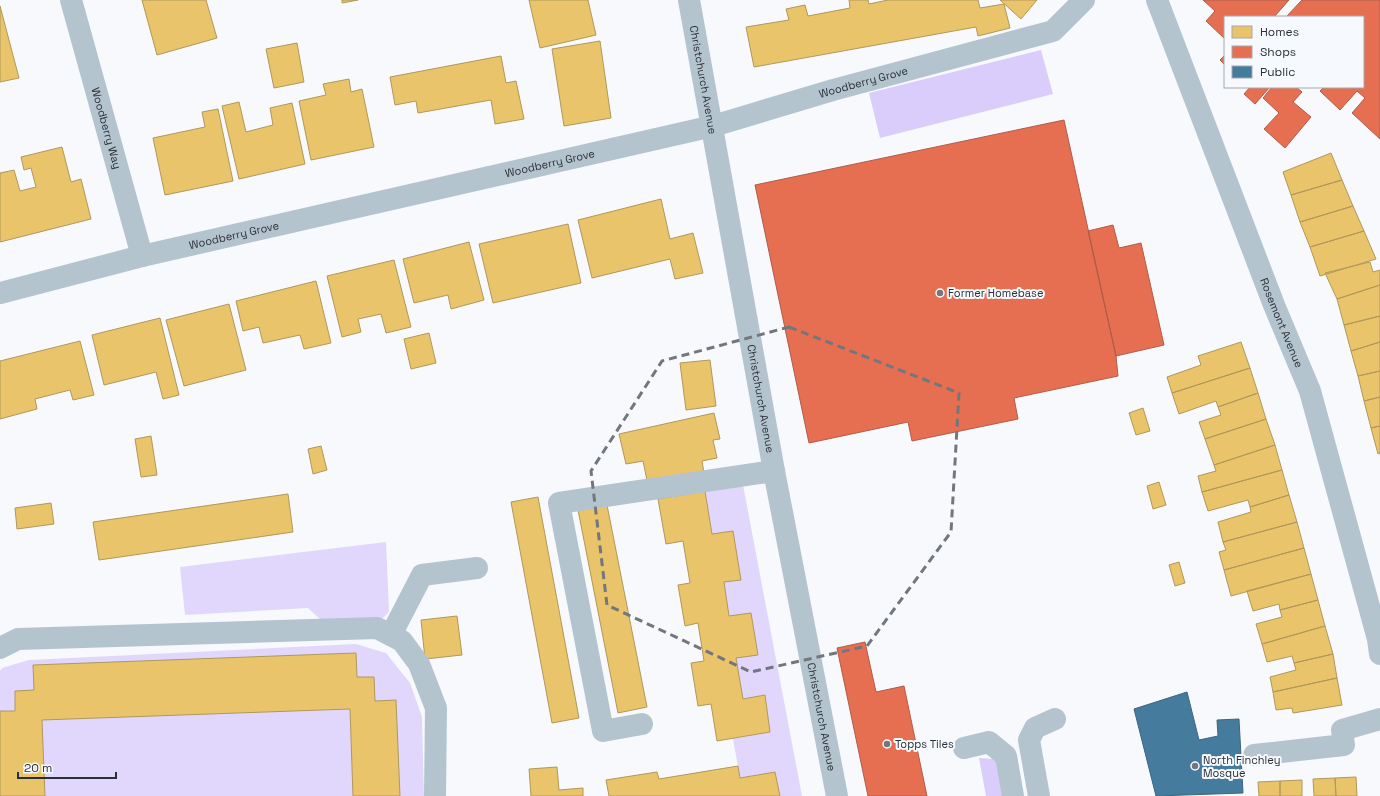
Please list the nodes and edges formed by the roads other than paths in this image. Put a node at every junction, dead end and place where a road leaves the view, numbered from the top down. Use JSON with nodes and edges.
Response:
{"nodes":[{"id":1,"x":71,"y":0,"type":"edge"},
{"id":2,"x":689,"y":0,"type":"edge"},
{"id":3,"x":1084,"y":0,"type":"edge"},
{"id":4,"x":1157,"y":0,"type":"edge"},
{"id":5,"x":712,"y":126,"type":"junction"},
{"id":6,"x":142,"y":256,"type":"junction"},
{"id":7,"x":0,"y":293,"type":"edge"},
{"id":8,"x":774,"y":471,"type":"junction"},
{"id":9,"x":476,"y":568,"type":"dead end"},
{"id":10,"x":391,"y":635,"type":"junction"},
{"id":11,"x":0,"y":648,"type":"edge"},
{"id":12,"x":1380,"y":654,"type":"edge"},
{"id":13,"x":1055,"y":719,"type":"dead end"},
{"id":14,"x":1380,"y":719,"type":"edge"},
{"id":15,"x":642,"y":724,"type":"dead end"},
{"id":16,"x":964,"y":748,"type":"dead end"},
{"id":17,"x":1254,"y":755,"type":"dead end"},
{"id":18,"x":435,"y":796,"type":"edge"},
{"id":19,"x":837,"y":796,"type":"edge"},
{"id":20,"x":1013,"y":796,"type":"edge"},
{"id":21,"x":1039,"y":796,"type":"edge"}],
"edges":[{"from":1,"to":6,"type":"street","name":"Woodberry Way"},
{"from":2,"to":5,"type":"street","name":"Christchurch Avenue"},
{"from":3,"to":5,"type":"street","name":"Woodberry Grove"},
{"from":4,"to":12,"type":"street","name":"Rosemont Avenue"},
{"from":5,"to":6,"type":"street","name":"Woodberry Grove"},
{"from":5,"to":8,"type":"street","name":"Christchurch Avenue"},
{"from":6,"to":7,"type":"street","name":"Woodberry Grove"},
{"from":8,"to":15,"type":"street"},
{"from":8,"to":19,"type":"street","name":"Christchurch Avenue"},
{"from":9,"to":10,"type":"street"},
{"from":10,"to":11,"type":"street"},
{"from":10,"to":18,"type":"street"},
{"from":13,"to":21,"type":"street"},
{"from":14,"to":17,"type":"street"},
{"from":16,"to":20,"type":"street"}]}
